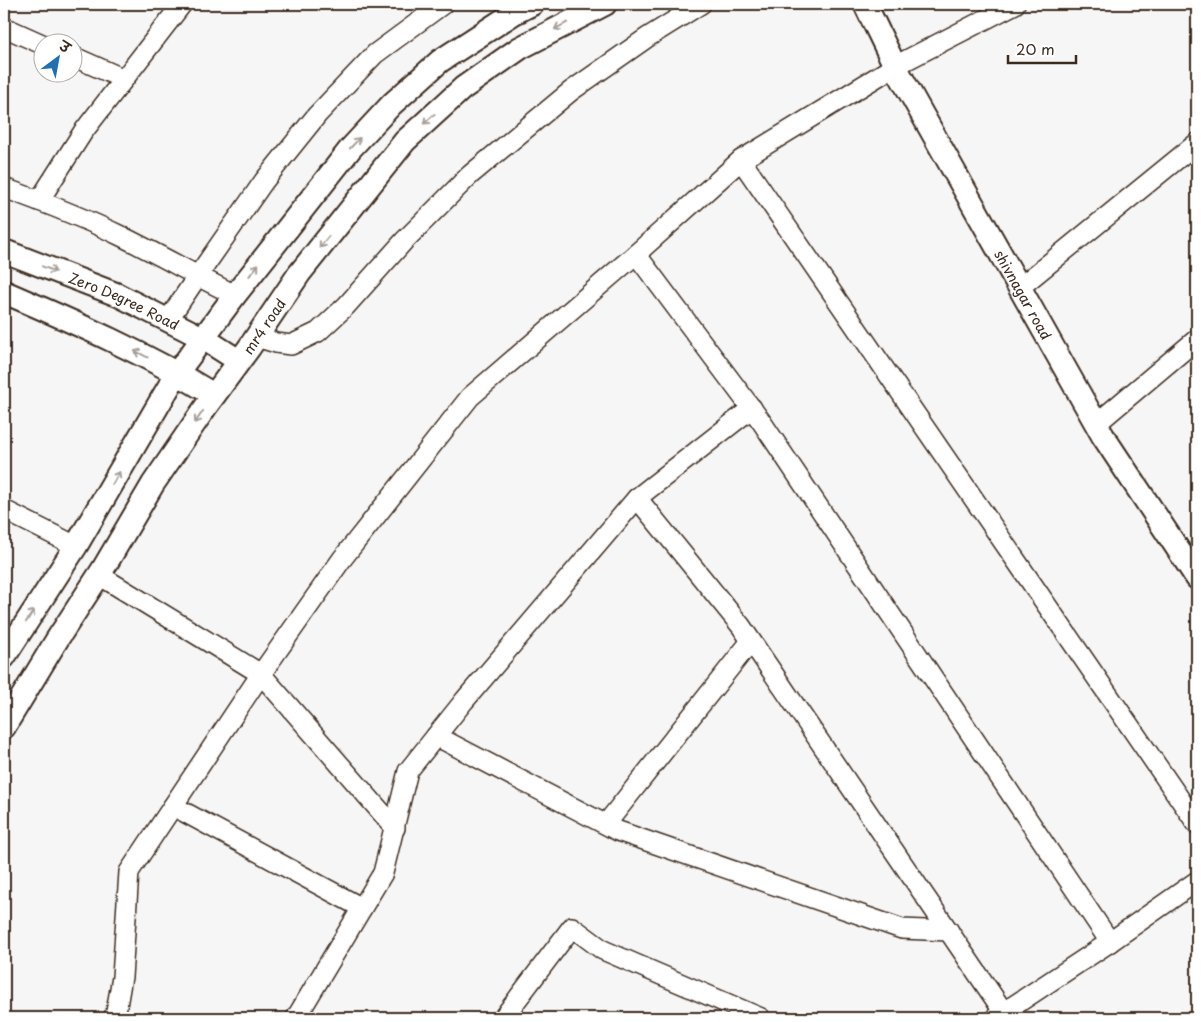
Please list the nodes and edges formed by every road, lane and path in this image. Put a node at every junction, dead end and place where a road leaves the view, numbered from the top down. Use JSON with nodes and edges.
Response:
{"nodes":[{"id":1,"x":182,"y":4,"type":"edge"},
{"id":2,"x":443,"y":4,"type":"edge"},
{"id":3,"x":532,"y":4,"type":"edge"},
{"id":4,"x":604,"y":4,"type":"edge"},
{"id":5,"x":701,"y":4,"type":"edge"},
{"id":6,"x":865,"y":4,"type":"edge"},
{"id":7,"x":1015,"y":4,"type":"edge"},
{"id":8,"x":4,"y":27,"type":"edge"},
{"id":9,"x":32,"y":40,"type":"edge"},
{"id":10,"x":82,"y":60,"type":"edge"},
{"id":11,"x":896,"y":66,"type":"junction"},
{"id":12,"x":124,"y":78,"type":"junction"},
{"id":13,"x":1197,"y":142,"type":"edge"},
{"id":14,"x":741,"y":160,"type":"junction"},
{"id":15,"x":4,"y":188,"type":"edge"},
{"id":16,"x":39,"y":201,"type":"junction"},
{"id":17,"x":4,"y":251,"type":"edge"},
{"id":18,"x":636,"y":254,"type":"junction"},
{"id":19,"x":197,"y":277,"type":"junction"},
{"id":20,"x":1019,"y":288,"type":"junction"},
{"id":21,"x":4,"y":292,"type":"edge"},
{"id":22,"x":235,"y":295,"type":"junction"},
{"id":23,"x":168,"y":320,"type":"junction"},
{"id":24,"x":256,"y":337,"type":"junction"},
{"id":25,"x":203,"y":338,"type":"junction"},
{"id":26,"x":1197,"y":339,"type":"edge"},
{"id":27,"x":239,"y":361,"type":"junction"},
{"id":28,"x":177,"y":373,"type":"junction"},
{"id":29,"x":214,"y":395,"type":"junction"},
{"id":30,"x":752,"y":408,"type":"junction"},
{"id":31,"x":1096,"y":424,"type":"junction"},
{"id":32,"x":637,"y":498,"type":"junction"},
{"id":33,"x":4,"y":510,"type":"edge"},
{"id":34,"x":76,"y":546,"type":"junction"},
{"id":35,"x":99,"y":575,"type":"junction"},
{"id":36,"x":1197,"y":578,"type":"edge"},
{"id":37,"x":751,"y":641,"type":"junction"},
{"id":38,"x":4,"y":657,"type":"edge"},
{"id":39,"x":261,"y":674,"type":"junction"},
{"id":40,"x":4,"y":727,"type":"edge"},
{"id":41,"x":436,"y":736,"type":"junction"},
{"id":42,"x":173,"y":806,"type":"junction"},
{"id":43,"x":606,"y":824,"type":"junction"},
{"id":44,"x":1197,"y":824,"type":"edge"},
{"id":45,"x":394,"y":828,"type":"junction"},
{"id":46,"x":1197,"y":881,"type":"edge"},
{"id":47,"x":362,"y":908,"type":"junction"},
{"id":48,"x":949,"y":931,"type":"junction"},
{"id":49,"x":1110,"y":942,"type":"junction"},
{"id":50,"x":999,"y":1015,"type":"edge"},
{"id":51,"x":112,"y":1018,"type":"edge"},
{"id":52,"x":296,"y":1018,"type":"edge"},
{"id":53,"x":503,"y":1018,"type":"edge"},
{"id":54,"x":761,"y":1018,"type":"edge"}],
"edges":[{"from":1,"to":12,"type":"street"},
{"from":2,"to":19,"type":"street"},
{"from":22,"to":3,"type":"street","one_way":true},
{"from":4,"to":24,"type":"street","name":"mr4 road","one_way":true},
{"from":5,"to":24,"type":"street"},
{"from":6,"to":11,"type":"street","name":"shivnagar road"},
{"from":7,"to":11,"type":"street"},
{"from":8,"to":9,"type":"street"},
{"from":10,"to":12,"type":"street"},
{"from":11,"to":14,"type":"street"},
{"from":11,"to":20,"type":"street","name":"shivnagar road"},
{"from":12,"to":16,"type":"street"},
{"from":13,"to":20,"type":"street"},
{"from":14,"to":18,"type":"street"},
{"from":14,"to":44,"type":"street"},
{"from":15,"to":16,"type":"street"},
{"from":16,"to":19,"type":"street"},
{"from":17,"to":23,"type":"street","name":"Zero Degree Road","one_way":true},
{"from":18,"to":30,"type":"street"},
{"from":18,"to":39,"type":"street"},
{"from":19,"to":22,"type":"street"},
{"from":19,"to":23,"type":"street"},
{"from":20,"to":31,"type":"street","name":"shivnagar road"},
{"from":28,"to":21,"type":"street","one_way":true},
{"from":22,"to":25,"type":"street"},
{"from":23,"to":25,"type":"street","name":"Zero Degree Road"},
{"from":24,"to":27,"type":"street","name":"mr4 road"},
{"from":25,"to":27,"type":"street","name":"Zero Degree Road"},
{"from":25,"to":28,"type":"street"},
{"from":26,"to":31,"type":"street"},
{"from":27,"to":29,"type":"street","name":"mr4 road"},
{"from":28,"to":29,"type":"street"},
{"from":34,"to":28,"type":"street","one_way":true},
{"from":29,"to":35,"type":"street","name":"mr4 road","one_way":true},
{"from":30,"to":32,"type":"street"},
{"from":30,"to":49,"type":"street"},
{"from":31,"to":36,"type":"street","name":"shivnagar road"},
{"from":32,"to":37,"type":"street"},
{"from":32,"to":41,"type":"street"},
{"from":33,"to":34,"type":"street"},
{"from":38,"to":34,"type":"street","one_way":true},
{"from":35,"to":39,"type":"street"},
{"from":35,"to":40,"type":"street","name":"mr4 road"},
{"from":37,"to":43,"type":"street"},
{"from":37,"to":48,"type":"street"},
{"from":39,"to":42,"type":"street"},
{"from":39,"to":45,"type":"street"},
{"from":41,"to":43,"type":"street"},
{"from":41,"to":45,"type":"street"},
{"from":42,"to":47,"type":"street"},
{"from":42,"to":51,"type":"street"},
{"from":43,"to":48,"type":"street"},
{"from":45,"to":47,"type":"street"},
{"from":46,"to":49,"type":"street"},
{"from":47,"to":52,"type":"street"},
{"from":48,"to":50,"type":"street"},
{"from":49,"to":50,"type":"street"},
{"from":53,"to":54,"type":"street"}]}
